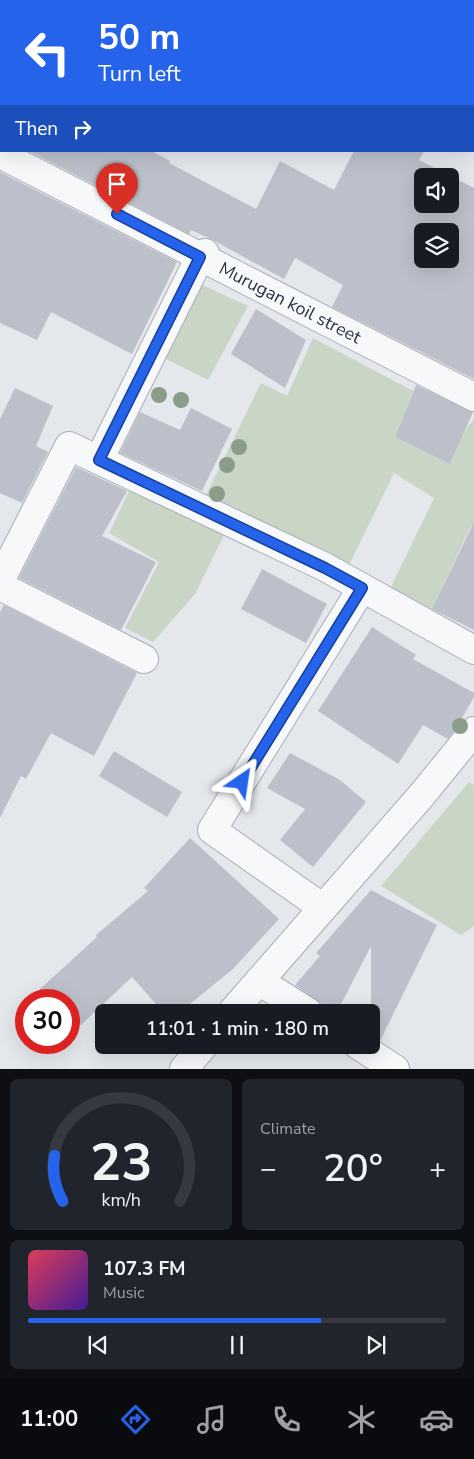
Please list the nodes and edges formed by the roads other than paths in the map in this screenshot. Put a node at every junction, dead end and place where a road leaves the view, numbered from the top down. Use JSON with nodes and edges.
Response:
{"nodes":[{"id":1,"x":0,"y":154,"type":"edge"},
{"id":2,"x":203,"y":255,"type":"junction"},
{"id":3,"x":474,"y":397,"type":"edge"},
{"id":4,"x":99,"y":460,"type":"junction"},
{"id":5,"x":0,"y":581,"type":"edge"},
{"id":6,"x":0,"y":586,"type":"edge"},
{"id":7,"x":362,"y":588,"type":"junction"},
{"id":8,"x":474,"y":650,"type":"edge"},
{"id":9,"x":144,"y":659,"type":"dead end"},
{"id":10,"x":474,"y":731,"type":"edge"},
{"id":11,"x":322,"y":908,"type":"junction"},
{"id":12,"x":259,"y":980,"type":"junction"},
{"id":13,"x":239,"y":1004,"type":"edge"},
{"id":14,"x":296,"y":1004,"type":"edge"},
{"id":15,"x":196,"y":1054,"type":"edge"},
{"id":16,"x":372,"y":1054,"type":"edge"},
{"id":17,"x":184,"y":1069,"type":"edge"},
{"id":18,"x":395,"y":1069,"type":"edge"}],
"edges":[{"from":1,"to":2,"type":"street","name":"Murugan koil street"},
{"from":2,"to":3,"type":"street","name":"Murugan koil street"},
{"from":2,"to":4,"type":"street"},
{"from":4,"to":5,"type":"street"},
{"from":4,"to":7,"type":"street"},
{"from":6,"to":9,"type":"street"},
{"from":7,"to":8,"type":"street"},
{"from":7,"to":11,"type":"street"},
{"from":10,"to":11,"type":"street"},
{"from":11,"to":12,"type":"street"},
{"from":12,"to":13,"type":"street"},
{"from":12,"to":14,"type":"street"},
{"from":15,"to":17,"type":"street"},
{"from":16,"to":18,"type":"street"}]}
